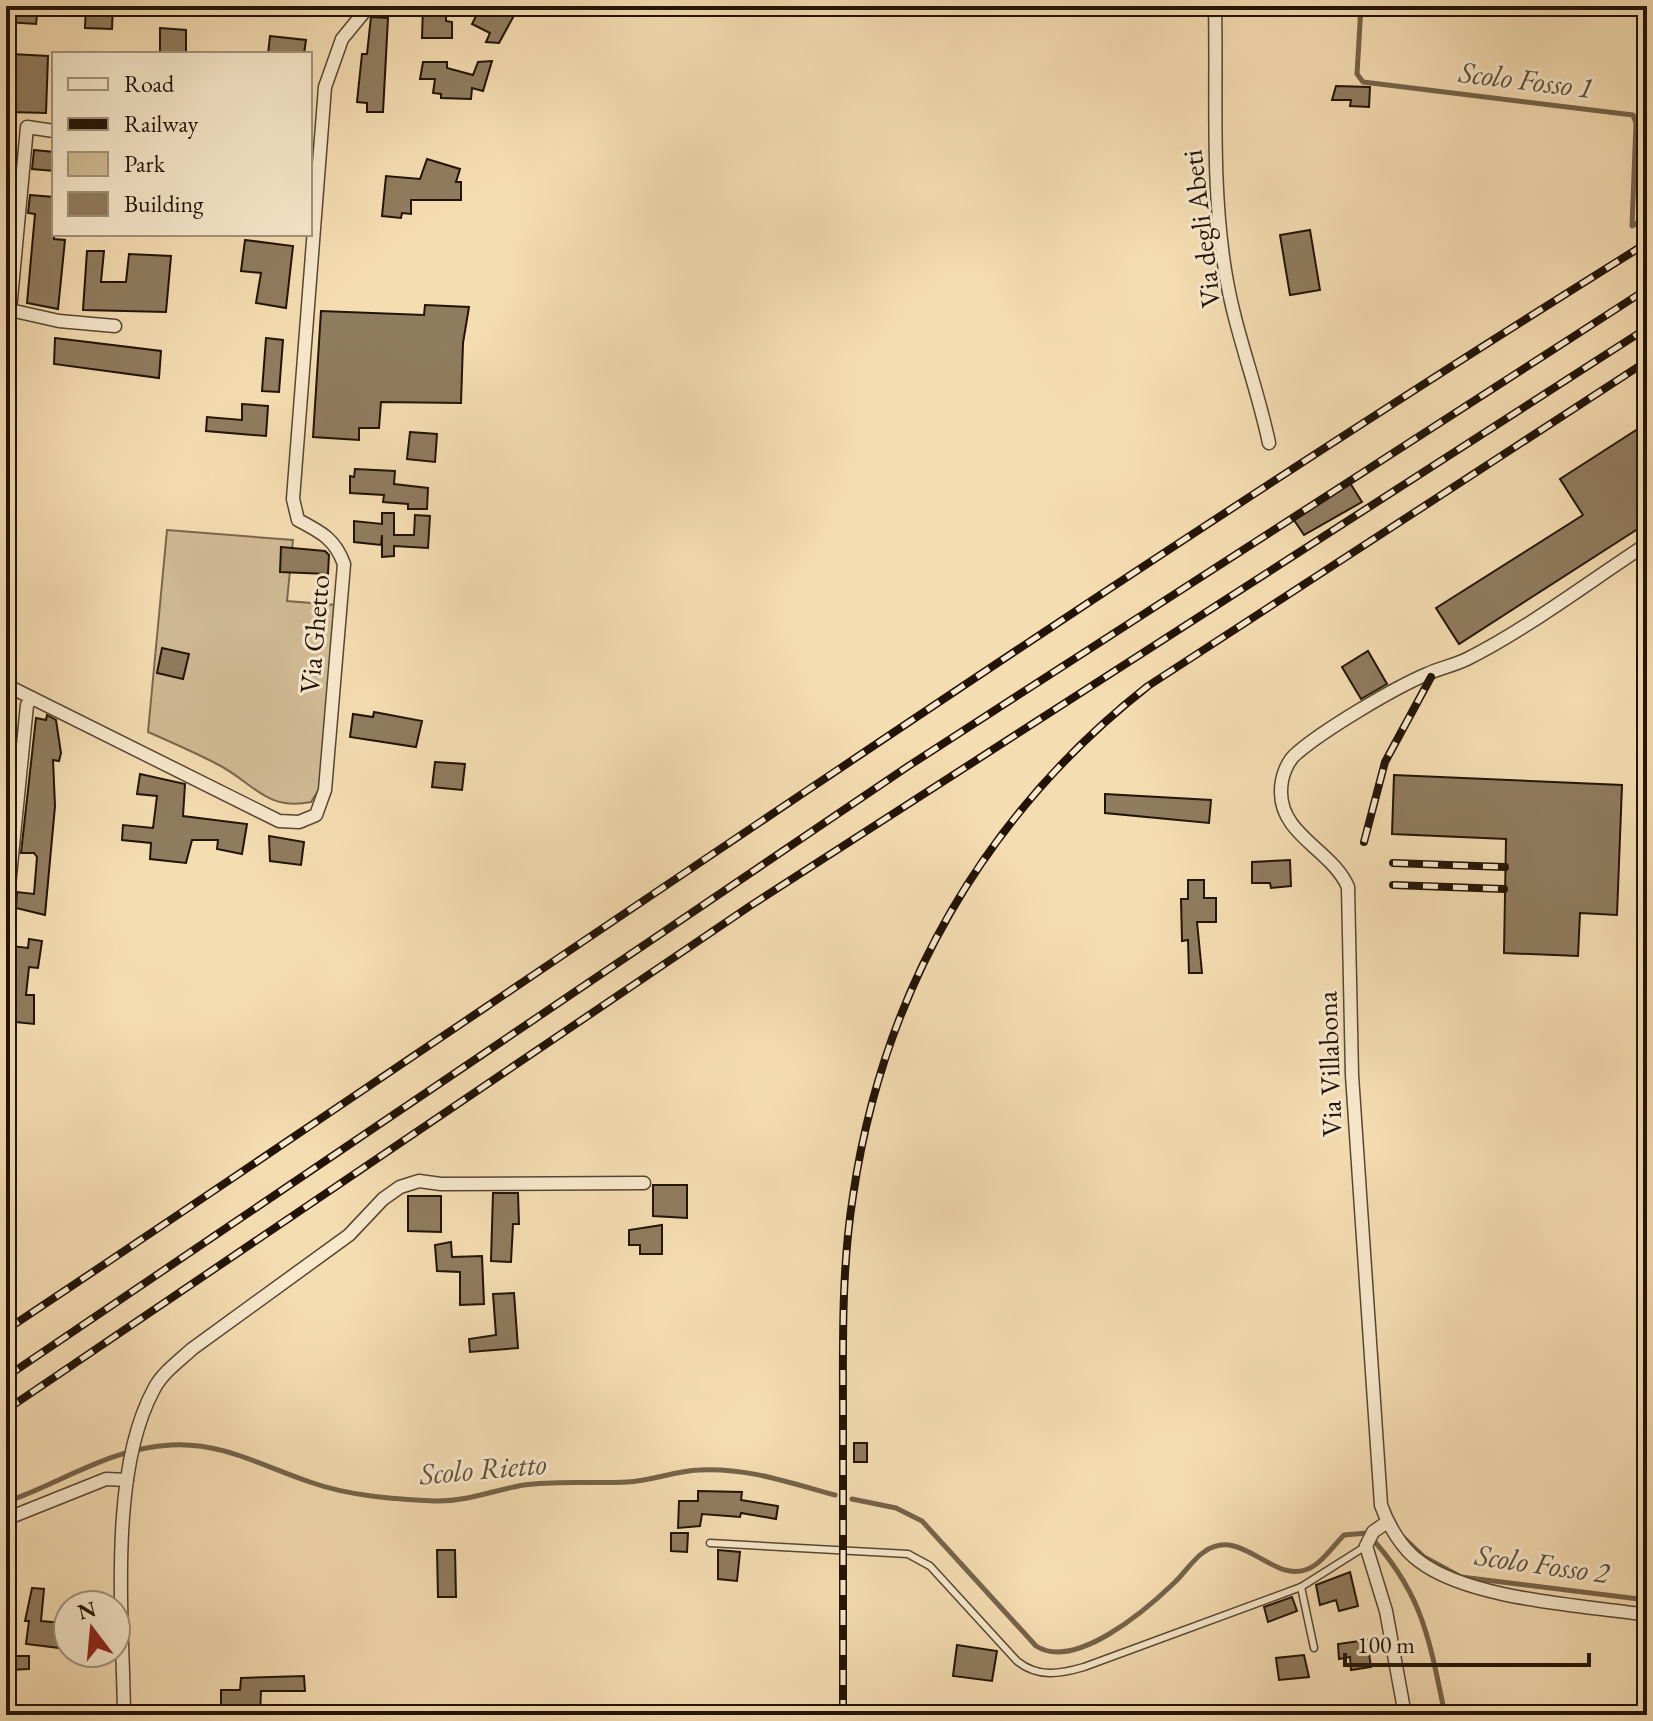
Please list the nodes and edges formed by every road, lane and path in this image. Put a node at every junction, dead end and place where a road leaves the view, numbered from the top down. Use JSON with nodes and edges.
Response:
{"nodes":[{"id":1,"x":369,"y":6,"type":"edge"},
{"id":2,"x":1215,"y":6,"type":"edge"},
{"id":3,"x":52,"y":131,"type":"edge"},
{"id":4,"x":314,"y":166,"type":"edge"},
{"id":5,"x":312,"y":198,"type":"edge"},
{"id":6,"x":310,"y":236,"type":"edge"},
{"id":7,"x":8,"y":310,"type":"edge"},
{"id":8,"x":115,"y":326,"type":"dead end"},
{"id":9,"x":1269,"y":443,"type":"dead end"},
{"id":10,"x":1647,"y":544,"type":"edge"},
{"id":11,"x":6,"y":685,"type":"edge"},
{"id":12,"x":32,"y":698,"type":"junction"},
{"id":13,"x":6,"y":916,"type":"edge"},
{"id":14,"x":644,"y":1183,"type":"dead end"},
{"id":15,"x":127,"y":1480,"type":"junction"},
{"id":16,"x":6,"y":1519,"type":"edge"},
{"id":17,"x":1387,"y":1522,"type":"junction"},
{"id":18,"x":710,"y":1543,"type":"dead end"},
{"id":19,"x":1366,"y":1546,"type":"junction"},
{"id":20,"x":1301,"y":1587,"type":"junction"},
{"id":21,"x":1647,"y":1615,"type":"edge"},
{"id":22,"x":1314,"y":1648,"type":"dead end"},
{"id":23,"x":124,"y":1715,"type":"edge"},
{"id":24,"x":1405,"y":1715,"type":"edge"}],
"edges":[{"from":1,"to":4,"type":"street","name":"Via Ghetto"},
{"from":2,"to":9,"type":"street","name":"Via degli Abeti"},
{"from":3,"to":7,"type":"street"},
{"from":4,"to":5,"type":"street","name":"Via Ghetto"},
{"from":6,"to":12,"type":"street","name":"Via Ghetto"},
{"from":7,"to":8,"type":"street"},
{"from":10,"to":17,"type":"street","name":"Via Villabona"},
{"from":11,"to":12,"type":"street","name":"Via Ghetto"},
{"from":12,"to":13,"type":"street"},
{"from":14,"to":15,"type":"street"},
{"from":15,"to":16,"type":"street"},
{"from":15,"to":23,"type":"street"},
{"from":17,"to":19,"type":"street"},
{"from":17,"to":21,"type":"street","name":"Via Villabona"},
{"from":18,"to":20,"type":"lane"},
{"from":19,"to":20,"type":"lane"},
{"from":19,"to":24,"type":"street"},
{"from":20,"to":22,"type":"lane"}]}
